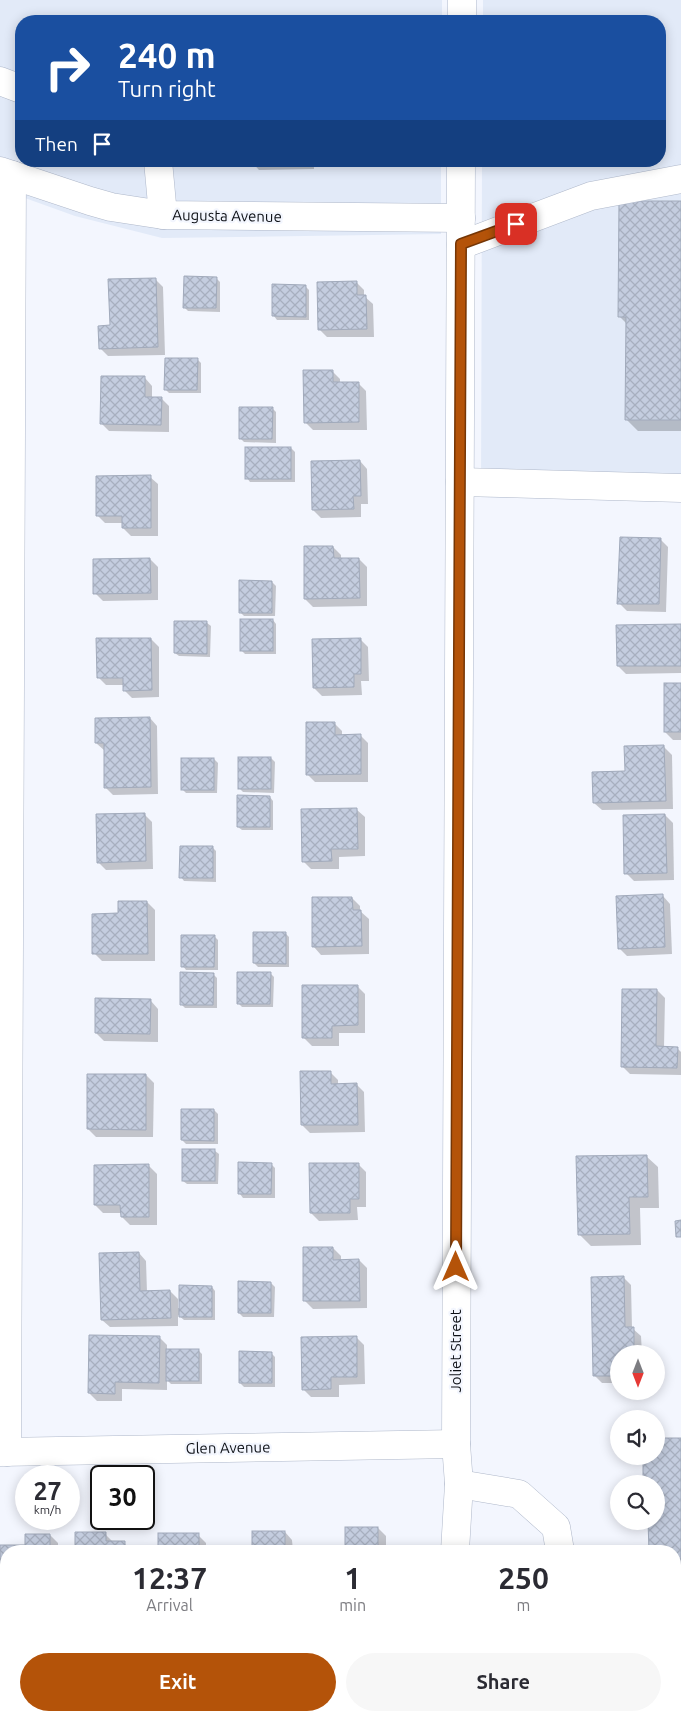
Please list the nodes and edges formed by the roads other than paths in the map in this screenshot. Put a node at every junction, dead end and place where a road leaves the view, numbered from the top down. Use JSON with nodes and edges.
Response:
{"nodes":[{"id":1,"x":462,"y":0,"type":"edge"},
{"id":2,"x":462,"y":15,"type":"edge"},
{"id":3,"x":0,"y":81,"type":"edge"},
{"id":4,"x":15,"y":86,"type":"edge"},
{"id":5,"x":159,"y":167,"type":"edge"},
{"id":6,"x":461,"y":167,"type":"edge"},
{"id":7,"x":6,"y":173,"type":"edge"},
{"id":8,"x":681,"y":180,"type":"edge"},
{"id":9,"x":163,"y":215,"type":"junction"},
{"id":10,"x":461,"y":218,"type":"junction"},
{"id":11,"x":461,"y":244,"type":"junction"},
{"id":12,"x":460,"y":482,"type":"junction"},
{"id":13,"x":681,"y":488,"type":"edge"},
{"id":14,"x":456,"y":1444,"type":"junction"},
{"id":15,"x":4,"y":1452,"type":"edge"},
{"id":16,"x":459,"y":1484,"type":"junction"},
{"id":17,"x":455,"y":1545,"type":"edge"},
{"id":18,"x":559,"y":1545,"type":"edge"}],
"edges":[{"from":1,"to":2,"type":"street"},
{"from":3,"to":4,"type":"street"},
{"from":5,"to":9,"type":"street"},
{"from":6,"to":10,"type":"street","name":"Joliet Street"},
{"from":7,"to":9,"type":"street","name":"Augusta Avenue"},
{"from":7,"to":15,"type":"street"},
{"from":8,"to":11,"type":"street"},
{"from":9,"to":10,"type":"street","name":"Augusta Avenue"},
{"from":10,"to":11,"type":"street","name":"Joliet Street"},
{"from":11,"to":12,"type":"street","name":"Joliet Street"},
{"from":12,"to":13,"type":"street"},
{"from":12,"to":14,"type":"street","name":"Joliet Street"},
{"from":14,"to":15,"type":"street","name":"Glen Avenue"},
{"from":14,"to":16,"type":"street","name":"Joliet Street"},
{"from":16,"to":17,"type":"street","name":"Joliet Street"},
{"from":16,"to":18,"type":"street"}]}
